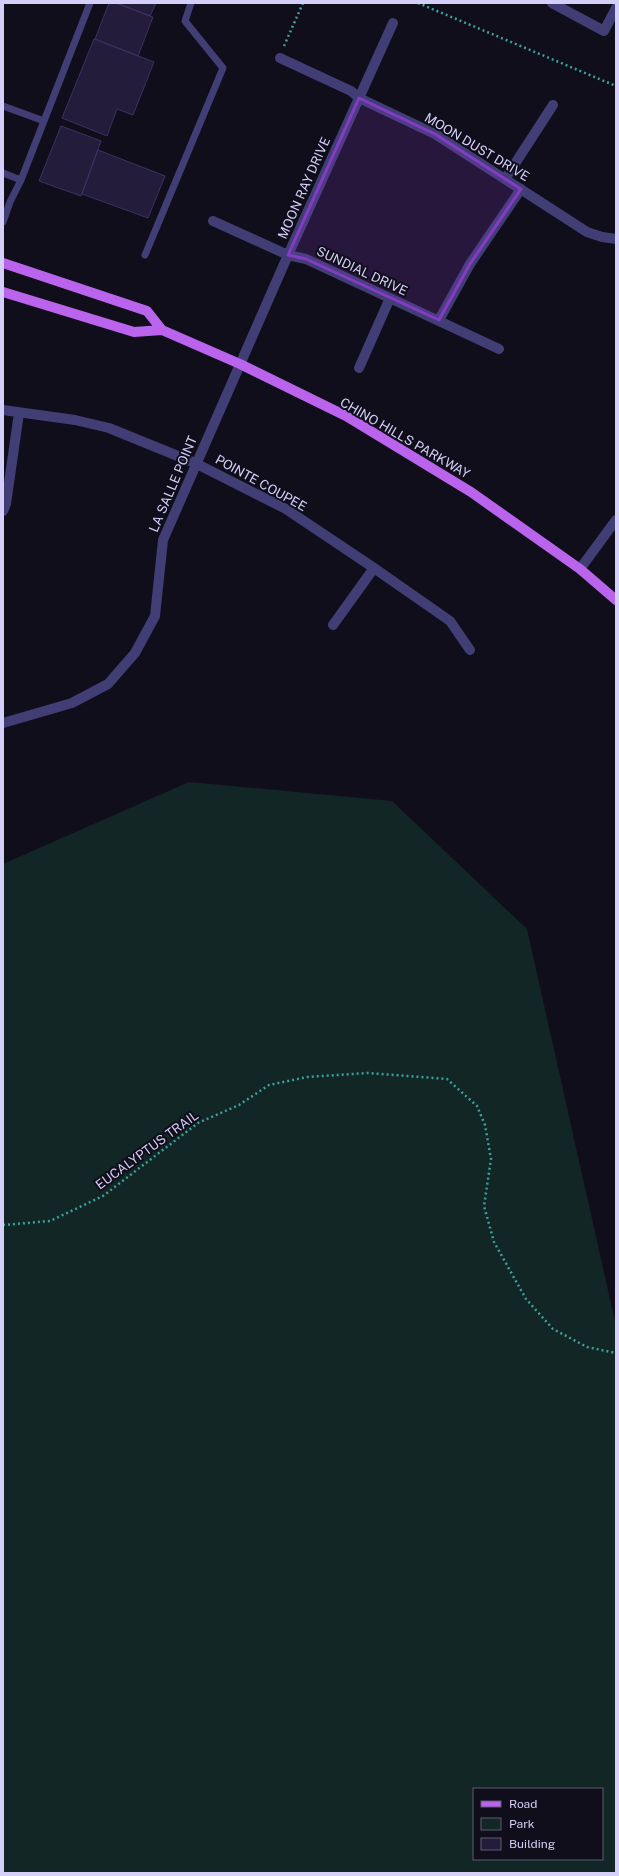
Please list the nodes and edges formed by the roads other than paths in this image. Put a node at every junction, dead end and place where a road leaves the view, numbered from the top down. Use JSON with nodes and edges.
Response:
{"nodes":[{"id":1,"x":90,"y":3,"type":"edge"},
{"id":2,"x":191,"y":3,"type":"edge"},
{"id":3,"x":552,"y":3,"type":"edge"},
{"id":4,"x":616,"y":8,"type":"edge"},
{"id":5,"x":393,"y":23,"type":"dead end"},
{"id":6,"x":280,"y":58,"type":"road end"},
{"id":7,"x":359,"y":98,"type":"junction"},
{"id":8,"x":554,"y":105,"type":"dead end"},
{"id":9,"x":3,"y":106,"type":"edge"},
{"id":10,"x":44,"y":121,"type":"junction"},
{"id":11,"x":3,"y":173,"type":"edge"},
{"id":12,"x":505,"y":179,"type":"junction"},
{"id":13,"x":21,"y":180,"type":"junction"},
{"id":14,"x":521,"y":189,"type":"junction"},
{"id":15,"x":213,"y":221,"type":"dead end"},
{"id":16,"x":3,"y":222,"type":"edge"},
{"id":17,"x":616,"y":239,"type":"edge"},
{"id":18,"x":145,"y":255,"type":"dead end"},
{"id":19,"x":288,"y":255,"type":"junction"},
{"id":20,"x":3,"y":263,"type":"edge"},
{"id":21,"x":3,"y":292,"type":"edge"},
{"id":22,"x":390,"y":298,"type":"junction"},
{"id":23,"x":440,"y":320,"type":"junction"},
{"id":24,"x":162,"y":330,"type":"junction"},
{"id":25,"x":499,"y":349,"type":"dead end"},
{"id":26,"x":240,"y":364,"type":"junction"},
{"id":27,"x":359,"y":368,"type":"dead end"},
{"id":28,"x":3,"y":410,"type":"edge"},
{"id":29,"x":19,"y":413,"type":"junction"},
{"id":30,"x":195,"y":463,"type":"junction"},
{"id":31,"x":3,"y":511,"type":"edge"},
{"id":32,"x":616,"y":520,"type":"edge"},
{"id":33,"x":374,"y":568,"type":"junction"},
{"id":34,"x":580,"y":569,"type":"junction"},
{"id":35,"x":616,"y":600,"type":"edge"},
{"id":36,"x":333,"y":625,"type":"dead end"},
{"id":37,"x":470,"y":650,"type":"dead end"},
{"id":38,"x":3,"y":723,"type":"edge"}],
"edges":[{"from":1,"to":10,"type":"lane"},
{"from":2,"to":18,"type":"lane"},
{"from":3,"to":4,"type":"street"},
{"from":5,"to":7,"type":"street","name":"MOON RAY DRIVE"},
{"from":6,"to":7,"type":"street","name":"MOON DUST DRIVE"},
{"from":7,"to":12,"type":"street","name":"MOON DUST DRIVE"},
{"from":7,"to":19,"type":"street","name":"MOON RAY DRIVE"},
{"from":8,"to":12,"type":"street"},
{"from":9,"to":10,"type":"lane"},
{"from":10,"to":13,"type":"lane"},
{"from":11,"to":13,"type":"lane"},
{"from":12,"to":14,"type":"street","name":"MOON DUST DRIVE"},
{"from":13,"to":16,"type":"lane"},
{"from":14,"to":17,"type":"street","name":"MOON DUST DRIVE"},
{"from":14,"to":23,"type":"street"},
{"from":15,"to":19,"type":"street","name":"SUNDIAL DRIVE"},
{"from":19,"to":22,"type":"street","name":"SUNDIAL DRIVE"},
{"from":19,"to":26,"type":"street","name":"MOON RAY DRIVE"},
{"from":20,"to":24,"type":"main road","name":"CHINO HILLS PARKWAY"},
{"from":21,"to":24,"type":"main road","name":"CHINO HILLS PARKWAY"},
{"from":22,"to":23,"type":"street","name":"SUNDIAL DRIVE"},
{"from":22,"to":27,"type":"street"},
{"from":23,"to":25,"type":"street","name":"SUNDIAL DRIVE"},
{"from":24,"to":26,"type":"main road","name":"CHINO HILLS PARKWAY"},
{"from":26,"to":30,"type":"street","name":"LA SALLE POINT"},
{"from":26,"to":34,"type":"main road","name":"CHINO HILLS PARKWAY"},
{"from":28,"to":29,"type":"street","name":"POINTE COUPEE"},
{"from":29,"to":30,"type":"street","name":"POINTE COUPEE"},
{"from":29,"to":31,"type":"street"},
{"from":30,"to":33,"type":"street","name":"POINTE COUPEE"},
{"from":30,"to":38,"type":"street","name":"LA SALLE POINT"},
{"from":32,"to":34,"type":"street"},
{"from":33,"to":36,"type":"street"},
{"from":33,"to":37,"type":"street","name":"POINTE COUPEE"},
{"from":34,"to":35,"type":"main road","name":"CHINO HILLS PARKWAY"}]}
